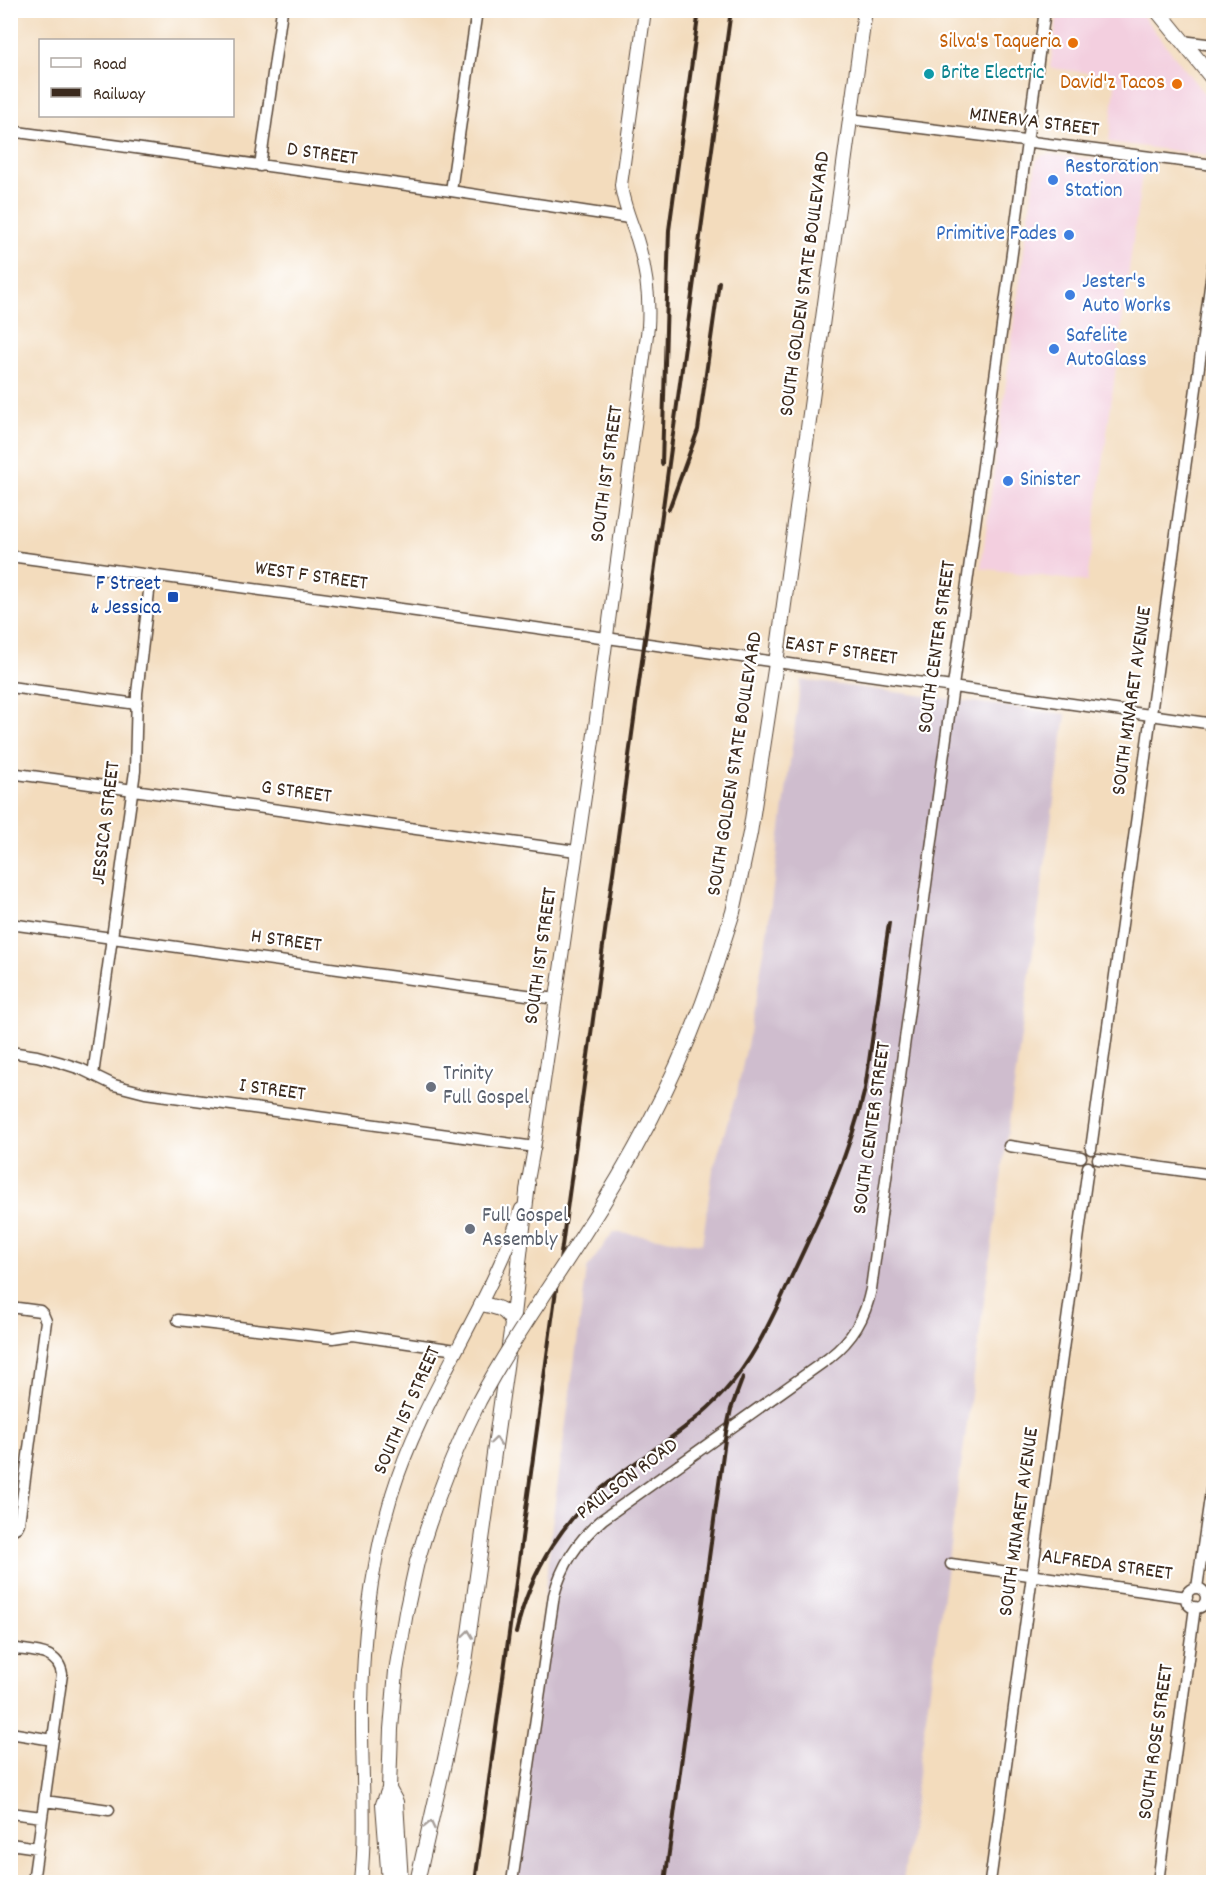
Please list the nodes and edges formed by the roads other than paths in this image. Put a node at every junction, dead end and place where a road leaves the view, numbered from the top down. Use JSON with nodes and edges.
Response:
{"nodes":[{"id":1,"x":282,"y":10,"type":"edge"},
{"id":2,"x":477,"y":10,"type":"edge"},
{"id":3,"x":645,"y":10,"type":"edge"},
{"id":4,"x":865,"y":10,"type":"edge"},
{"id":5,"x":1045,"y":10,"type":"edge"},
{"id":6,"x":1157,"y":10,"type":"edge"},
{"id":7,"x":1181,"y":41,"type":"junction"},
{"id":8,"x":1214,"y":45,"type":"edge"},
{"id":9,"x":1214,"y":80,"type":"edge"},
{"id":10,"x":850,"y":119,"type":"junction"},
{"id":11,"x":10,"y":131,"type":"edge"},
{"id":12,"x":1027,"y":141,"type":"junction"},
{"id":13,"x":1214,"y":165,"type":"edge"},
{"id":14,"x":260,"y":166,"type":"junction"},
{"id":15,"x":452,"y":190,"type":"junction"},
{"id":16,"x":629,"y":218,"type":"junction"},
{"id":17,"x":1214,"y":258,"type":"edge"},
{"id":18,"x":10,"y":556,"type":"edge"},
{"id":19,"x":152,"y":575,"type":"junction"},
{"id":20,"x":606,"y":638,"type":"junction"},
{"id":21,"x":776,"y":663,"type":"junction"},
{"id":22,"x":10,"y":687,"type":"edge"},
{"id":23,"x":952,"y":688,"type":"junction"},
{"id":24,"x":137,"y":704,"type":"junction"},
{"id":25,"x":1150,"y":715,"type":"junction"},
{"id":26,"x":1214,"y":724,"type":"edge"},
{"id":27,"x":10,"y":773,"type":"edge"},
{"id":28,"x":132,"y":790,"type":"junction"},
{"id":29,"x":576,"y":851,"type":"junction"},
{"id":30,"x":10,"y":924,"type":"edge"},
{"id":31,"x":112,"y":938,"type":"junction"},
{"id":32,"x":556,"y":999,"type":"junction"},
{"id":33,"x":10,"y":1052,"type":"edge"},
{"id":34,"x":93,"y":1075,"type":"junction"},
{"id":35,"x":1009,"y":1146,"type":"dead end"},
{"id":36,"x":535,"y":1147,"type":"junction"},
{"id":37,"x":1091,"y":1149,"type":"junction"},
{"id":38,"x":1081,"y":1157,"type":"junction"},
{"id":39,"x":1098,"y":1159,"type":"junction"},
{"id":40,"x":1089,"y":1167,"type":"junction"},
{"id":41,"x":1214,"y":1175,"type":"edge"},
{"id":42,"x":528,"y":1184,"type":"junction"},
{"id":43,"x":871,"y":1288,"type":"joint"},
{"id":44,"x":482,"y":1304,"type":"junction"},
{"id":45,"x":10,"y":1307,"type":"edge"},
{"id":46,"x":178,"y":1320,"type":"dead end"},
{"id":47,"x":512,"y":1324,"type":"junction"},
{"id":48,"x":456,"y":1350,"type":"junction"},
{"id":49,"x":1214,"y":1470,"type":"edge"},
{"id":50,"x":12,"y":1530,"type":"edge"},
{"id":51,"x":951,"y":1564,"type":"dead end"},
{"id":52,"x":1032,"y":1575,"type":"junction"},
{"id":53,"x":1197,"y":1588,"type":"junction"},
{"id":54,"x":1187,"y":1597,"type":"junction"},
{"id":55,"x":1210,"y":1600,"type":"edge"},
{"id":56,"x":1195,"y":1607,"type":"junction"},
{"id":57,"x":10,"y":1648,"type":"edge"},
{"id":58,"x":10,"y":1733,"type":"edge"},
{"id":59,"x":53,"y":1740,"type":"junction"},
{"id":60,"x":389,"y":1789,"type":"junction"},
{"id":61,"x":45,"y":1801,"type":"junction"},
{"id":62,"x":109,"y":1810,"type":"dead end"},
{"id":63,"x":10,"y":1813,"type":"edge"},
{"id":64,"x":42,"y":1817,"type":"junction"},
{"id":65,"x":10,"y":1844,"type":"edge"},
{"id":66,"x":38,"y":1848,"type":"junction"},
{"id":67,"x":33,"y":1882,"type":"edge"},
{"id":68,"x":361,"y":1882,"type":"edge"},
{"id":69,"x":389,"y":1882,"type":"edge"},
{"id":70,"x":401,"y":1882,"type":"edge"},
{"id":71,"x":417,"y":1882,"type":"edge"},
{"id":72,"x":512,"y":1882,"type":"edge"},
{"id":73,"x":990,"y":1882,"type":"edge"},
{"id":74,"x":1158,"y":1882,"type":"edge"}],
"edges":[{"from":1,"to":14,"type":"street"},
{"from":2,"to":15,"type":"street"},
{"from":3,"to":16,"type":"street","name":"SOUTH 1ST STREET"},
{"from":4,"to":10,"type":"main road","name":"SOUTH GOLDEN STATE BOULEVARD"},
{"from":5,"to":12,"type":"street","name":"SOUTH CENTER STREET"},
{"from":6,"to":7,"type":"main road"},
{"from":7,"to":8,"type":"street"},
{"from":7,"to":9,"type":"main road"},
{"from":10,"to":12,"type":"street","name":"MINERVA STREET"},
{"from":10,"to":21,"type":"main road","name":"SOUTH GOLDEN STATE BOULEVARD"},
{"from":11,"to":14,"type":"street","name":"D STREET"},
{"from":12,"to":13,"type":"street","name":"MINERVA STREET"},
{"from":12,"to":23,"type":"street","name":"SOUTH CENTER STREET"},
{"from":14,"to":15,"type":"street","name":"D STREET"},
{"from":15,"to":16,"type":"street","name":"D STREET"},
{"from":16,"to":20,"type":"street","name":"SOUTH 1ST STREET"},
{"from":17,"to":25,"type":"street","name":"SOUTH MINARET AVENUE"},
{"from":18,"to":19,"type":"street","name":"WEST F STREET"},
{"from":19,"to":20,"type":"street","name":"WEST F STREET"},
{"from":19,"to":24,"type":"street","name":"JESSICA STREET"},
{"from":20,"to":21,"type":"street","name":"EAST F STREET"},
{"from":20,"to":29,"type":"street","name":"SOUTH 1ST STREET"},
{"from":21,"to":23,"type":"street","name":"EAST F STREET"},
{"from":21,"to":60,"type":"main road","name":"SOUTH GOLDEN STATE BOULEVARD","bridge":true},
{"from":22,"to":24,"type":"street"},
{"from":23,"to":25,"type":"street","name":"EAST F STREET"},
{"from":23,"to":43,"type":"street","name":"SOUTH CENTER STREET"},
{"from":24,"to":28,"type":"street","name":"JESSICA STREET"},
{"from":25,"to":26,"type":"street","name":"EAST F STREET"},
{"from":25,"to":37,"type":"street","name":"SOUTH MINARET AVENUE"},
{"from":27,"to":28,"type":"street","name":"G STREET"},
{"from":28,"to":29,"type":"street","name":"G STREET"},
{"from":28,"to":31,"type":"street","name":"JESSICA STREET"},
{"from":29,"to":32,"type":"street","name":"SOUTH 1ST STREET"},
{"from":30,"to":31,"type":"street","name":"H STREET"},
{"from":31,"to":32,"type":"street","name":"H STREET"},
{"from":31,"to":34,"type":"street","name":"JESSICA STREET"},
{"from":32,"to":36,"type":"street","name":"SOUTH 1ST STREET"},
{"from":33,"to":34,"type":"street","name":"I STREET"},
{"from":34,"to":36,"type":"street","name":"I STREET"},
{"from":35,"to":38,"type":"street"},
{"from":36,"to":42,"type":"street","name":"SOUTH 1ST STREET"},
{"from":37,"to":38,"type":"street"},
{"from":37,"to":39,"type":"street"},
{"from":38,"to":40,"type":"street"},
{"from":39,"to":40,"type":"street"},
{"from":39,"to":41,"type":"street"},
{"from":40,"to":52,"type":"street","name":"SOUTH MINARET AVENUE"},
{"from":42,"to":44,"type":"street","name":"SOUTH 1ST STREET"},
{"from":42,"to":47,"type":"main road"},
{"from":43,"to":72,"type":"street","name":"PAULSON ROAD"},
{"from":44,"to":47,"type":"main road"},
{"from":44,"to":48,"type":"street","name":"SOUTH 1ST STREET"},
{"from":45,"to":50,"type":"street"},
{"from":46,"to":48,"type":"street"},
{"from":71,"to":47,"type":"main road","one_way":true},
{"from":48,"to":68,"type":"street","name":"SOUTH 1ST STREET"},
{"from":49,"to":53,"type":"street"},
{"from":51,"to":52,"type":"street","name":"ALFREDA STREET"},
{"from":52,"to":54,"type":"street","name":"ALFREDA STREET"},
{"from":52,"to":73,"type":"street","name":"SOUTH MINARET AVENUE"},
{"from":53,"to":54,"type":"street"},
{"from":53,"to":55,"type":"street"},
{"from":54,"to":56,"type":"street"},
{"from":55,"to":56,"type":"street"},
{"from":56,"to":74,"type":"street","name":"SOUTH ROSE STREET"},
{"from":57,"to":59,"type":"street"},
{"from":58,"to":59,"type":"street"},
{"from":59,"to":61,"type":"street"},
{"from":60,"to":69,"type":"main road"},
{"from":60,"to":70,"type":"main road"},
{"from":61,"to":62,"type":"street"},
{"from":61,"to":64,"type":"street"},
{"from":63,"to":64,"type":"street"},
{"from":64,"to":66,"type":"street"},
{"from":65,"to":66,"type":"street"},
{"from":66,"to":67,"type":"street"}]}
